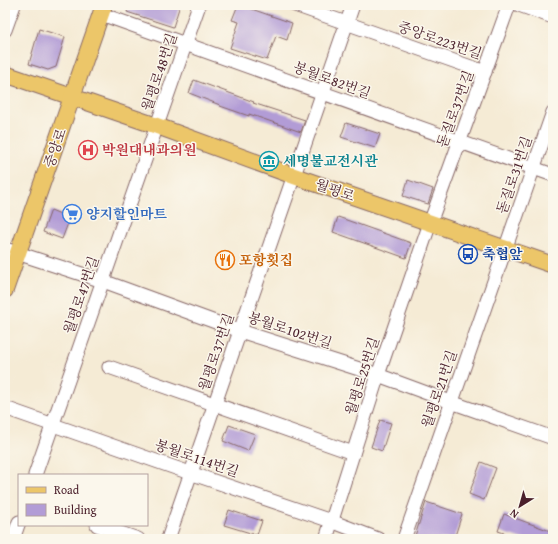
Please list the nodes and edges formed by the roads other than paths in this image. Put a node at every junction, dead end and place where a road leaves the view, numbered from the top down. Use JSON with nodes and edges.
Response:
{"nodes":[{"id":1,"x":14,"y":5,"type":"edge"},
{"id":2,"x":199,"y":5,"type":"edge"},
{"id":3,"x":295,"y":5,"type":"edge"},
{"id":4,"x":353,"y":5,"type":"edge"},
{"id":5,"x":509,"y":5,"type":"edge"},
{"id":6,"x":519,"y":5,"type":"edge"},
{"id":7,"x":103,"y":9,"type":"edge"},
{"id":8,"x":553,"y":17,"type":"edge"},
{"id":9,"x":347,"y":23,"type":"junction"},
{"id":10,"x":5,"y":30,"type":"edge"},
{"id":11,"x":185,"y":44,"type":"junction"},
{"id":12,"x":485,"y":72,"type":"junction"},
{"id":13,"x":5,"y":74,"type":"edge"},
{"id":14,"x":323,"y":93,"type":"junction"},
{"id":15,"x":72,"y":97,"type":"junction"},
{"id":16,"x":553,"y":112,"type":"edge"},
{"id":17,"x":157,"y":126,"type":"junction"},
{"id":18,"x":460,"y":142,"type":"junction"},
{"id":19,"x":533,"y":168,"type":"junction"},
{"id":20,"x":294,"y":176,"type":"junction"},
{"id":21,"x":553,"y":176,"type":"edge"},
{"id":22,"x":430,"y":223,"type":"junction"},
{"id":23,"x":505,"y":249,"type":"junction"},
{"id":24,"x":11,"y":251,"type":"edge"},
{"id":25,"x":553,"y":265,"type":"edge"},
{"id":26,"x":103,"y":281,"type":"junction"},
{"id":27,"x":5,"y":290,"type":"edge"},
{"id":28,"x":240,"y":331,"type":"junction"},
{"id":29,"x":109,"y":367,"type":"dead end"},
{"id":30,"x":378,"y":375,"type":"junction"},
{"id":31,"x":451,"y":402,"type":"junction"},
{"id":32,"x":215,"y":404,"type":"junction"},
{"id":33,"x":5,"y":408,"type":"edge"},
{"id":34,"x":53,"y":425,"type":"junction"},
{"id":35,"x":553,"y":438,"type":"edge"},
{"id":36,"x":353,"y":453,"type":"junction"},
{"id":37,"x":190,"y":473,"type":"junction"},
{"id":38,"x":35,"y":474,"type":"edge"},
{"id":39,"x":331,"y":521,"type":"junction"},
{"id":40,"x":18,"y":525,"type":"edge"},
{"id":41,"x":100,"y":526,"type":"edge"},
{"id":42,"x":13,"y":539,"type":"edge"},
{"id":43,"x":138,"y":539,"type":"edge"},
{"id":44,"x":168,"y":539,"type":"edge"},
{"id":45,"x":326,"y":539,"type":"edge"},
{"id":46,"x":378,"y":539,"type":"edge"},
{"id":47,"x":404,"y":539,"type":"edge"}],
"edges":[{"from":1,"to":10,"type":"street"},
{"from":2,"to":11,"type":"street","name":"월평로48번길"},
{"from":3,"to":9,"type":"street","name":"중앙로223번길"},
{"from":4,"to":9,"type":"street","name":"월평로37번길"},
{"from":5,"to":12,"type":"street","name":"돋질로37번길"},
{"from":6,"to":8,"type":"street"},
{"from":7,"to":11,"type":"street","name":"봉월로82번길"},
{"from":7,"to":15,"type":"main road","name":"중앙로"},
{"from":9,"to":12,"type":"street","name":"중앙로223번길"},
{"from":9,"to":14,"type":"street","name":"월평로37번길"},
{"from":11,"to":14,"type":"street","name":"봉월로82번길"},
{"from":11,"to":17,"type":"street","name":"월평로48번길"},
{"from":12,"to":18,"type":"street","name":"돋질로37번길"},
{"from":13,"to":15,"type":"main road","name":"월평로"},
{"from":14,"to":18,"type":"street","name":"봉월로82번길"},
{"from":14,"to":20,"type":"street","name":"월평로37번길"},
{"from":15,"to":17,"type":"main road","name":"월평로"},
{"from":15,"to":24,"type":"main road","name":"중앙로"},
{"from":16,"to":19,"type":"street","name":"돋질로31번길"},
{"from":17,"to":20,"type":"main road","name":"월평로"},
{"from":17,"to":26,"type":"street","name":"월평로47번길"},
{"from":18,"to":19,"type":"street","name":"봉월로82번길"},
{"from":18,"to":22,"type":"street","name":"돋질로37번길"},
{"from":19,"to":21,"type":"street","name":"봉월로82번길"},
{"from":19,"to":23,"type":"street","name":"돋질로31번길"},
{"from":20,"to":22,"type":"main road","name":"월평로"},
{"from":20,"to":28,"type":"street","name":"월평로37번길"},
{"from":22,"to":23,"type":"main road","name":"월평로"},
{"from":22,"to":30,"type":"street","name":"월평로25번길"},
{"from":23,"to":25,"type":"main road","name":"월평로"},
{"from":23,"to":31,"type":"street","name":"월평로21번길"},
{"from":24,"to":26,"type":"street","name":"봉월로102번길"},
{"from":24,"to":27,"type":"main road","name":"중앙로"},
{"from":26,"to":28,"type":"street","name":"봉월로102번길"},
{"from":26,"to":34,"type":"street","name":"월평로47번길"},
{"from":28,"to":30,"type":"street","name":"봉월로102번길"},
{"from":28,"to":32,"type":"street","name":"월평로37번길"},
{"from":29,"to":32,"type":"street"},
{"from":30,"to":31,"type":"street","name":"봉월로102번길"},
{"from":30,"to":36,"type":"street","name":"월평로25번길"},
{"from":31,"to":35,"type":"street","name":"봉월로102번길"},
{"from":31,"to":47,"type":"street","name":"월평로21번길"},
{"from":32,"to":36,"type":"street"},
{"from":32,"to":37,"type":"street","name":"월평로37번길"},
{"from":33,"to":34,"type":"street","name":"봉월로114번길"},
{"from":34,"to":37,"type":"street","name":"봉월로114번길"},
{"from":34,"to":38,"type":"street","name":"월평로47번길"},
{"from":36,"to":39,"type":"street","name":"월평로25번길"},
{"from":37,"to":39,"type":"street","name":"봉월로114번길"},
{"from":37,"to":44,"type":"street","name":"월평로37번길"},
{"from":39,"to":45,"type":"street","name":"월평로25번길"},
{"from":39,"to":46,"type":"street","name":"봉월로114번길"},
{"from":40,"to":42,"type":"street"},
{"from":41,"to":43,"type":"street"}]}
